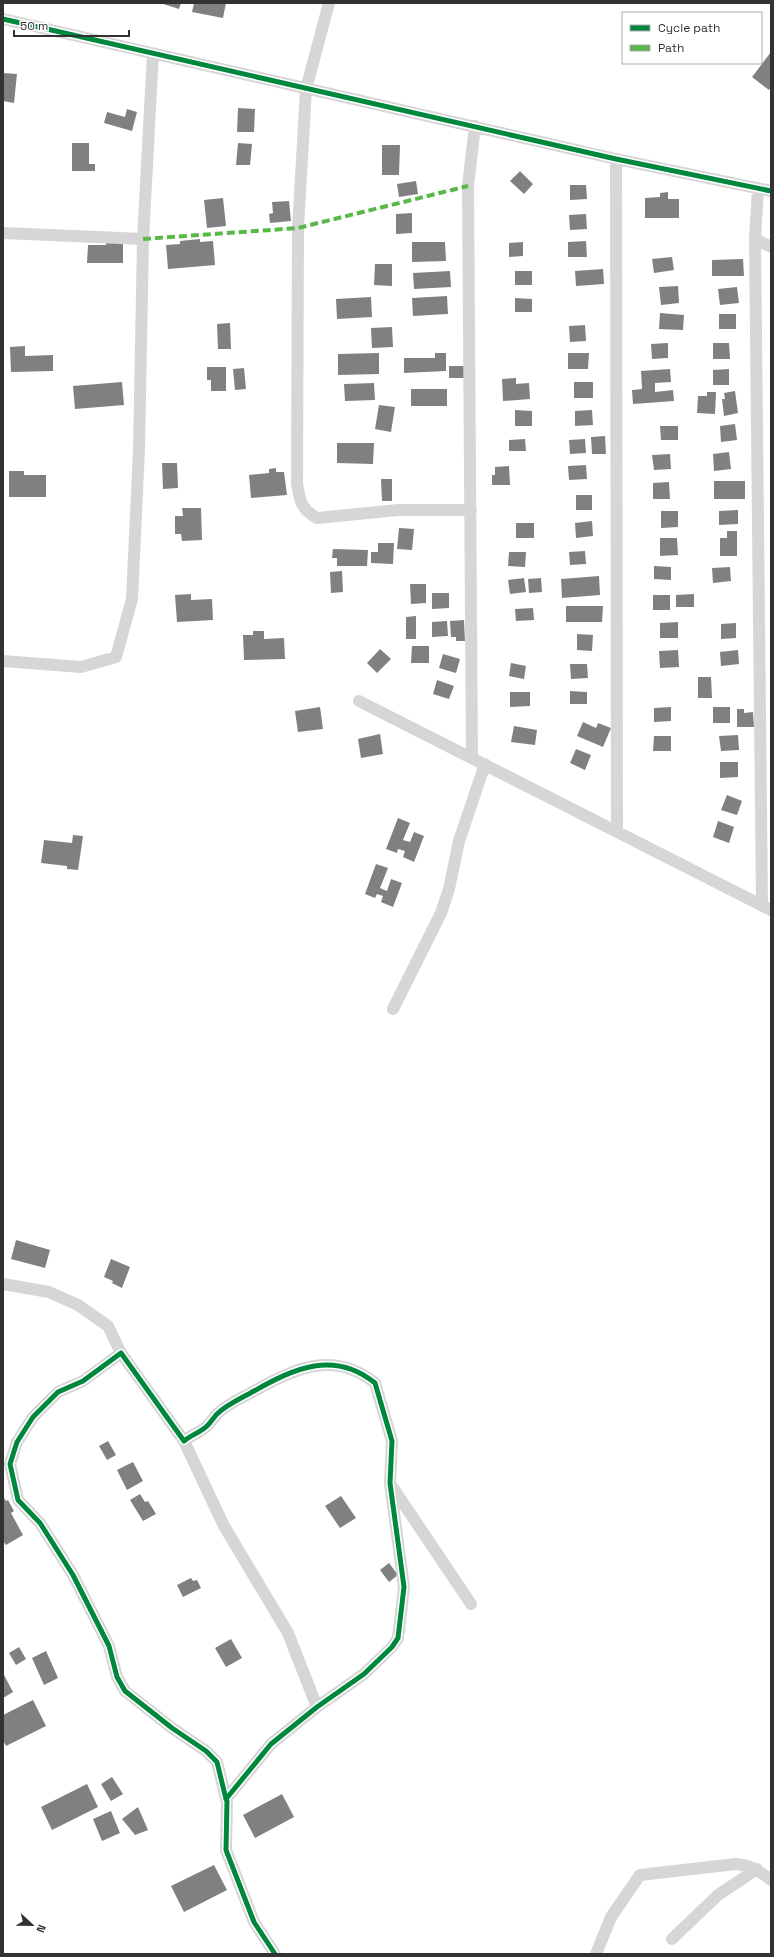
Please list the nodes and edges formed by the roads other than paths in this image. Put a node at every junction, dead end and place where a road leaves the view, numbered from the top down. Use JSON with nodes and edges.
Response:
{"nodes":[{"id":1,"x":329,"y":3,"type":"edge"},
{"id":2,"x":3,"y":18,"type":"edge"},
{"id":3,"x":153,"y":54,"type":"junction"},
{"id":4,"x":306,"y":89,"type":"junction"},
{"id":5,"x":475,"y":126,"type":"junction"},
{"id":6,"x":616,"y":159,"type":"junction"},
{"id":7,"x":758,"y":188,"type":"junction"},
{"id":8,"x":771,"y":191,"type":"edge"},
{"id":9,"x":3,"y":232,"type":"edge"},
{"id":10,"x":142,"y":238,"type":"junction"},
{"id":11,"x":755,"y":239,"type":"junction"},
{"id":12,"x":771,"y":247,"type":"edge"},
{"id":13,"x":471,"y":510,"type":"junction"},
{"id":14,"x":3,"y":661,"type":"edge"},
{"id":15,"x":359,"y":701,"type":"dead end"},
{"id":16,"x":472,"y":758,"type":"junction"},
{"id":17,"x":484,"y":764,"type":"junction"},
{"id":18,"x":617,"y":831,"type":"junction"},
{"id":19,"x":767,"y":907,"type":"edge"},
{"id":20,"x":393,"y":1009,"type":"dead end"},
{"id":21,"x":3,"y":1284,"type":"edge"},
{"id":22,"x":121,"y":1353,"type":"junction"},
{"id":23,"x":184,"y":1441,"type":"junction"},
{"id":24,"x":390,"y":1482,"type":"junction"},
{"id":25,"x":471,"y":1604,"type":"dead end"},
{"id":26,"x":317,"y":1707,"type":"junction"},
{"id":27,"x":226,"y":1799,"type":"junction"},
{"id":28,"x":757,"y":1869,"type":"junction"},
{"id":29,"x":771,"y":1880,"type":"edge"},
{"id":30,"x":672,"y":1939,"type":"dead end"},
{"id":31,"x":275,"y":1954,"type":"edge"},
{"id":32,"x":596,"y":1954,"type":"edge"}],
"edges":[{"from":1,"to":4,"type":"street"},
{"from":2,"to":3,"type":"street"},
{"from":3,"to":4,"type":"street"},
{"from":3,"to":10,"type":"street"},
{"from":4,"to":5,"type":"street"},
{"from":4,"to":13,"type":"street"},
{"from":5,"to":6,"type":"street"},
{"from":5,"to":13,"type":"street"},
{"from":6,"to":7,"type":"street"},
{"from":6,"to":18,"type":"street"},
{"from":7,"to":8,"type":"street"},
{"from":7,"to":11,"type":"street"},
{"from":9,"to":10,"type":"street"},
{"from":10,"to":14,"type":"street"},
{"from":11,"to":12,"type":"street"},
{"from":11,"to":19,"type":"street"},
{"from":13,"to":16,"type":"street"},
{"from":15,"to":16,"type":"street"},
{"from":16,"to":17,"type":"street"},
{"from":17,"to":18,"type":"street"},
{"from":17,"to":20,"type":"street"},
{"from":18,"to":19,"type":"street"},
{"from":21,"to":22,"type":"street"},
{"from":22,"to":23,"type":"street"},
{"from":22,"to":27,"type":"street"},
{"from":23,"to":24,"type":"street"},
{"from":23,"to":26,"type":"street"},
{"from":24,"to":25,"type":"street"},
{"from":24,"to":26,"type":"street"},
{"from":26,"to":27,"type":"street"},
{"from":27,"to":31,"type":"street"},
{"from":28,"to":29,"type":"street"},
{"from":28,"to":30,"type":"street"},
{"from":28,"to":32,"type":"street"}]}
